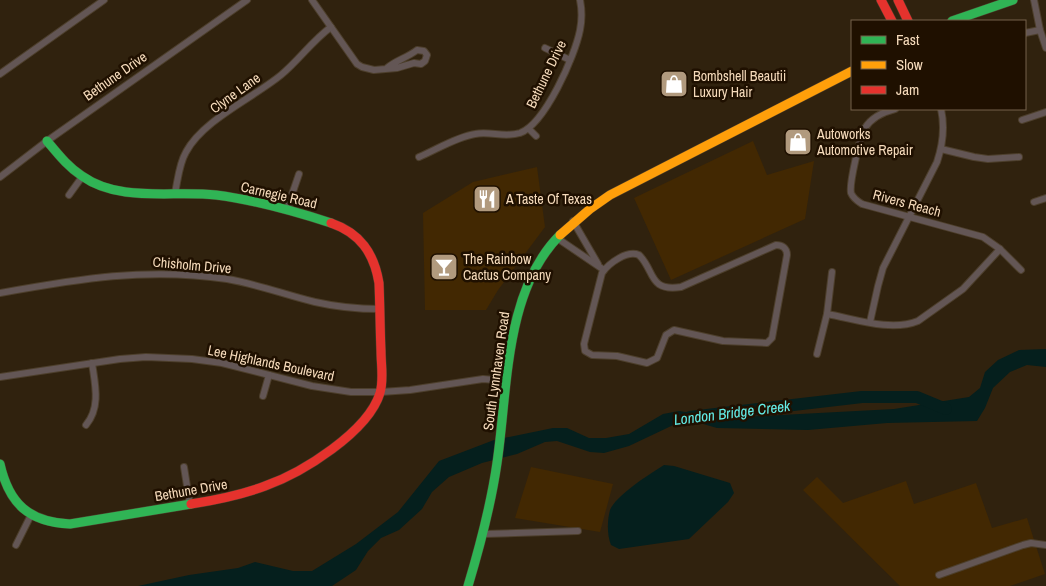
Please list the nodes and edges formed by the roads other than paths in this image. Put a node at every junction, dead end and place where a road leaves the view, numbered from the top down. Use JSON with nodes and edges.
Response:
{"nodes":[{"id":1,"x":104,"y":0,"type":"edge"},
{"id":2,"x":247,"y":0,"type":"edge"},
{"id":3,"x":312,"y":0,"type":"edge"},
{"id":4,"x":580,"y":0,"type":"edge"},
{"id":5,"x":881,"y":0,"type":"edge"},
{"id":6,"x":898,"y":0,"type":"edge"},
{"id":7,"x":1013,"y":0,"type":"edge"},
{"id":8,"x":1034,"y":0,"type":"edge"},
{"id":9,"x":891,"y":20,"type":"edge"},
{"id":10,"x":908,"y":20,"type":"edge"},
{"id":11,"x":955,"y":20,"type":"edge"},
{"id":12,"x":332,"y":27,"type":"junction"},
{"id":13,"x":1040,"y":30,"type":"junction"},
{"id":14,"x":1026,"y":33,"type":"edge"},
{"id":15,"x":545,"y":48,"type":"dead end"},
{"id":16,"x":1046,"y":48,"type":"edge"},
{"id":17,"x":570,"y":60,"type":"junction"},
{"id":18,"x":387,"y":68,"type":"junction"},
{"id":19,"x":851,"y":72,"type":"edge"},
{"id":20,"x":0,"y":74,"type":"edge"},
{"id":21,"x":893,"y":110,"type":"edge"},
{"id":22,"x":941,"y":110,"type":"edge"},
{"id":23,"x":1046,"y":112,"type":"edge"},
{"id":24,"x":1022,"y":120,"type":"dead end"},
{"id":25,"x":529,"y":129,"type":"junction"},
{"id":26,"x":536,"y":136,"type":"dead end"},
{"id":27,"x":47,"y":141,"type":"junction"},
{"id":28,"x":941,"y":149,"type":"junction"},
{"id":29,"x":1019,"y":157,"type":"dead end"},
{"id":30,"x":419,"y":158,"type":"dead end"},
{"id":31,"x":299,"y":174,"type":"dead end"},
{"id":32,"x":0,"y":177,"type":"edge"},
{"id":33,"x":82,"y":177,"type":"junction"},
{"id":34,"x":175,"y":193,"type":"junction"},
{"id":35,"x":68,"y":195,"type":"dead end"},
{"id":36,"x":1046,"y":198,"type":"edge"},
{"id":37,"x":1034,"y":202,"type":"dead end"},
{"id":38,"x":287,"y":210,"type":"junction"},
{"id":39,"x":910,"y":217,"type":"junction"},
{"id":40,"x":573,"y":221,"type":"junction"},
{"id":41,"x":557,"y":238,"type":"junction"},
{"id":42,"x":1000,"y":249,"type":"junction"},
{"id":43,"x":602,"y":269,"type":"junction"},
{"id":44,"x":1021,"y":270,"type":"dead end"},
{"id":45,"x":832,"y":272,"type":"dead end"},
{"id":46,"x":0,"y":293,"type":"edge"},
{"id":47,"x":380,"y":309,"type":"junction"},
{"id":48,"x":827,"y":314,"type":"junction"},
{"id":49,"x":870,"y":322,"type":"junction"},
{"id":50,"x":817,"y":354,"type":"dead end"},
{"id":51,"x":92,"y":363,"type":"junction"},
{"id":52,"x":269,"y":375,"type":"junction"},
{"id":53,"x":0,"y":377,"type":"edge"},
{"id":54,"x":507,"y":381,"type":"junction"},
{"id":55,"x":381,"y":392,"type":"junction"},
{"id":56,"x":263,"y":396,"type":"dead end"},
{"id":57,"x":86,"y":425,"type":"dead end"},
{"id":58,"x":0,"y":464,"type":"edge"},
{"id":59,"x":184,"y":467,"type":"dead end"},
{"id":60,"x":190,"y":505,"type":"junction"},
{"id":61,"x":31,"y":515,"type":"junction"},
{"id":62,"x":578,"y":531,"type":"dead end"},
{"id":63,"x":484,"y":534,"type":"junction"},
{"id":64,"x":1046,"y":545,"type":"edge"},
{"id":65,"x":16,"y":546,"type":"dead end"},
{"id":66,"x":939,"y":576,"type":"dead end"},
{"id":67,"x":468,"y":586,"type":"edge"}],
"edges":[{"from":1,"to":20,"type":"street"},
{"from":2,"to":27,"type":"street","name":"Bethune Drive"},
{"from":3,"to":12,"type":"street"},
{"from":4,"to":17,"type":"street","name":"Bethune Drive"},
{"from":5,"to":9,"type":"street"},
{"from":6,"to":10,"type":"street"},
{"from":7,"to":11,"type":"street"},
{"from":8,"to":13,"type":"street"},
{"from":12,"to":18,"type":"street"},
{"from":12,"to":34,"type":"street","name":"Clyne Lane"},
{"from":13,"to":14,"type":"street"},
{"from":13,"to":16,"type":"street"},
{"from":15,"to":17,"type":"street"},
{"from":17,"to":25,"type":"street","name":"Bethune Drive"},
{"from":18,"to":18,"type":"street"},
{"from":19,"to":40,"type":"street","name":"South Lynnhaven Road"},
{"from":21,"to":39,"type":"street","name":"Rivers Reach"},
{"from":22,"to":28,"type":"street"},
{"from":23,"to":24,"type":"street"},
{"from":25,"to":26,"type":"street"},
{"from":25,"to":30,"type":"street","name":"Bethune Drive"},
{"from":27,"to":32,"type":"street","name":"Bethune Drive"},
{"from":27,"to":33,"type":"street","name":"Carnegie Road"},
{"from":28,"to":29,"type":"street"},
{"from":28,"to":39,"type":"street"},
{"from":31,"to":38,"type":"street"},
{"from":33,"to":34,"type":"street","name":"Carnegie Road"},
{"from":33,"to":35,"type":"street"},
{"from":34,"to":38,"type":"street","name":"Carnegie Road"},
{"from":36,"to":37,"type":"street"},
{"from":38,"to":47,"type":"street","name":"Carnegie Road"},
{"from":39,"to":42,"type":"street","name":"Rivers Reach"},
{"from":39,"to":49,"type":"street"},
{"from":40,"to":41,"type":"street","name":"South Lynnhaven Road"},
{"from":40,"to":43,"type":"street"},
{"from":41,"to":43,"type":"street"},
{"from":41,"to":54,"type":"street","name":"South Lynnhaven Road"},
{"from":42,"to":44,"type":"street","name":"Rivers Reach"},
{"from":42,"to":49,"type":"street"},
{"from":43,"to":43,"type":"street"},
{"from":45,"to":48,"type":"street"},
{"from":46,"to":47,"type":"street","name":"Chisholm Drive"},
{"from":47,"to":55,"type":"street","name":"Carnegie Road"},
{"from":48,"to":49,"type":"street"},
{"from":48,"to":50,"type":"street"},
{"from":51,"to":52,"type":"street","name":"Lee Highlands Boulevard"},
{"from":51,"to":53,"type":"street","name":"Lee Highlands Boulevard"},
{"from":51,"to":57,"type":"street"},
{"from":52,"to":55,"type":"street","name":"Lee Highlands Boulevard"},
{"from":52,"to":56,"type":"street"},
{"from":54,"to":55,"type":"street","name":"Lee Highlands Boulevard"},
{"from":54,"to":63,"type":"street","name":"South Lynnhaven Road"},
{"from":55,"to":60,"type":"street","name":"Bethune Drive"},
{"from":58,"to":61,"type":"street","name":"Bethune Drive"},
{"from":59,"to":60,"type":"street"},
{"from":60,"to":61,"type":"street","name":"Bethune Drive"},
{"from":61,"to":65,"type":"street"},
{"from":62,"to":63,"type":"street"},
{"from":63,"to":67,"type":"street","name":"South Lynnhaven Road"},
{"from":64,"to":66,"type":"street"}]}
